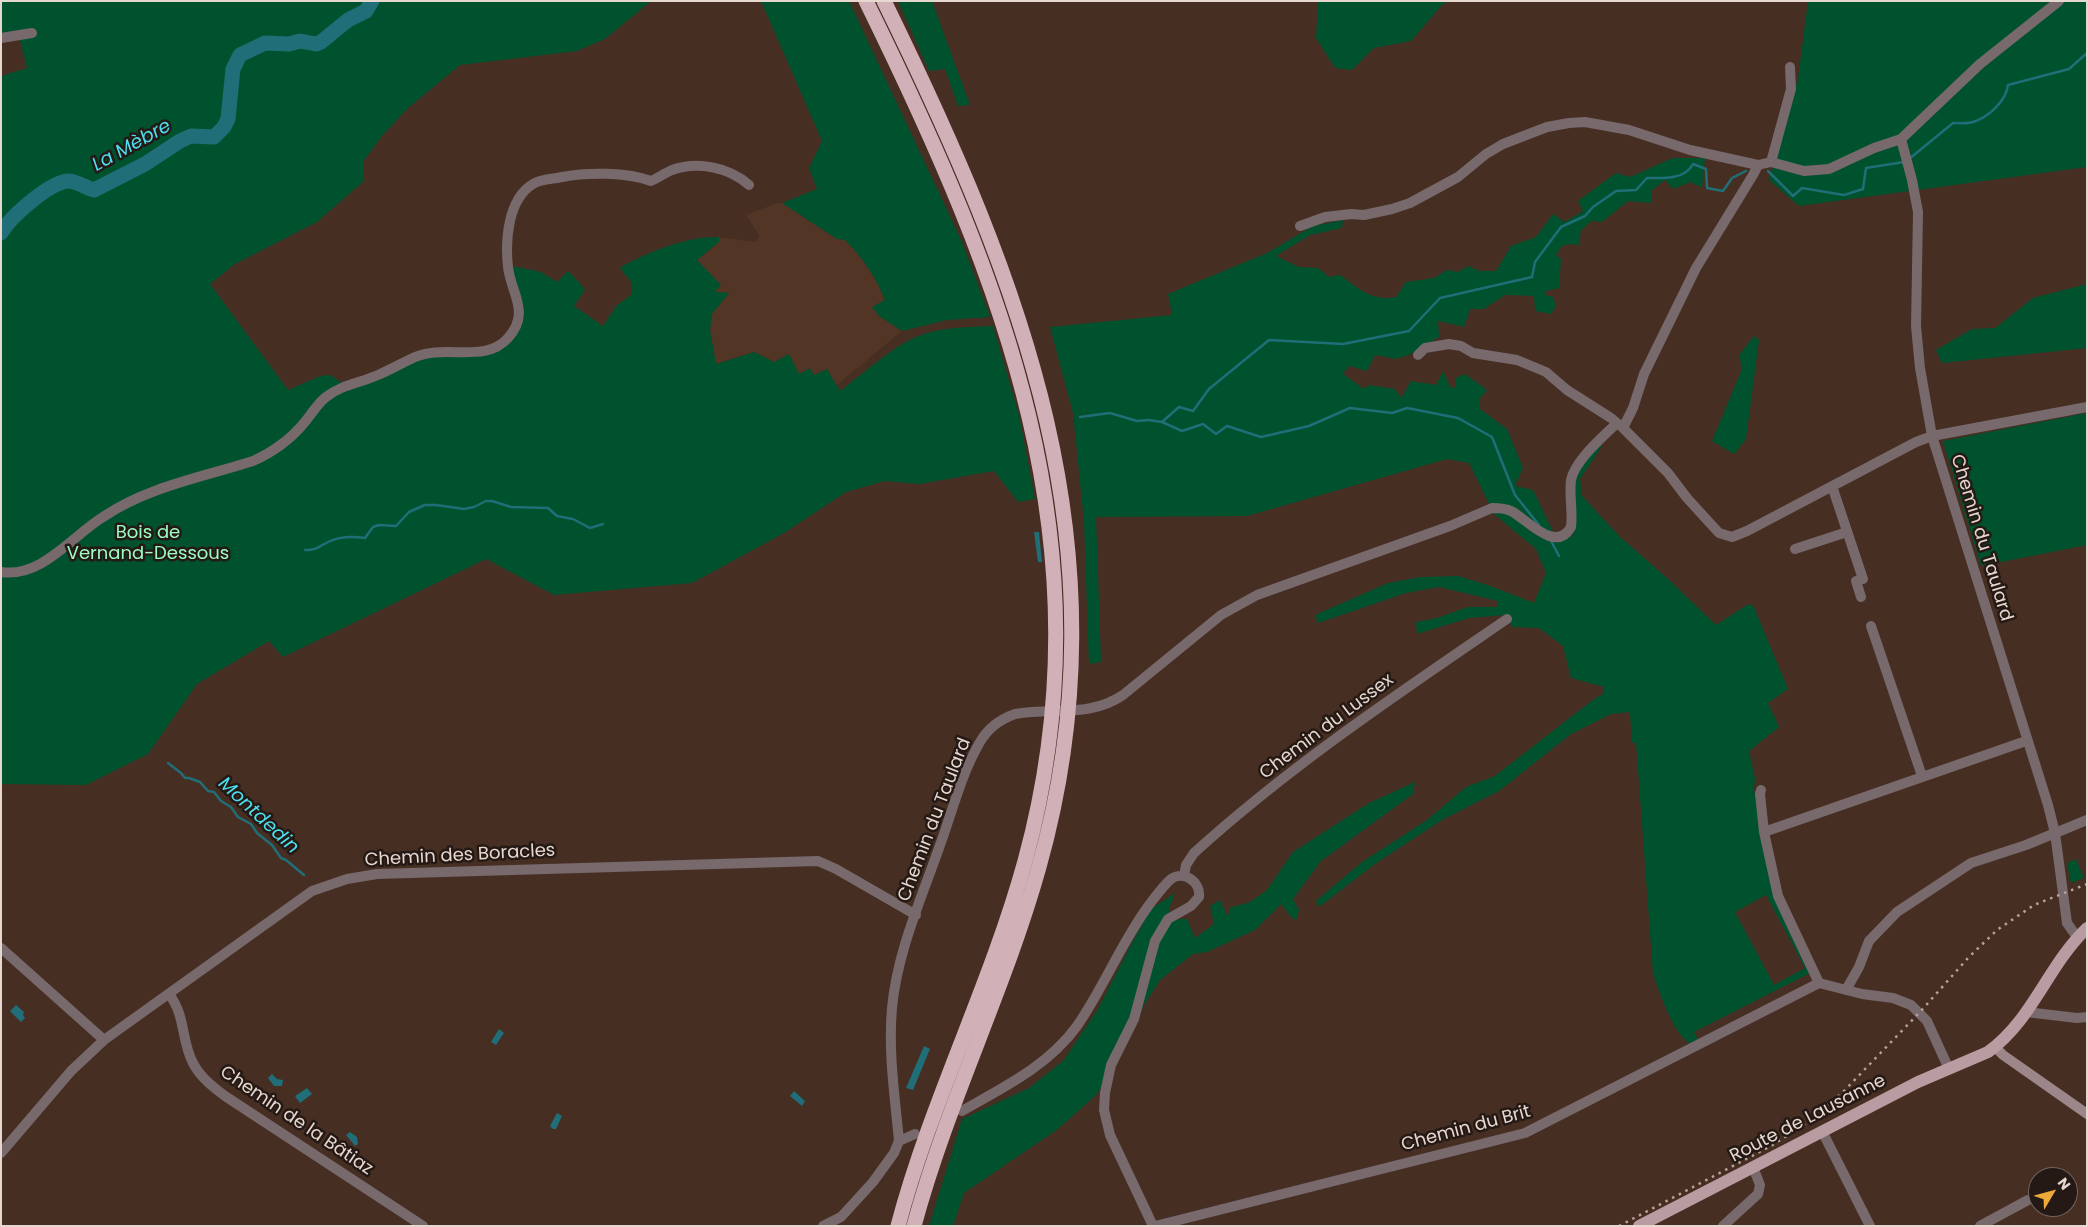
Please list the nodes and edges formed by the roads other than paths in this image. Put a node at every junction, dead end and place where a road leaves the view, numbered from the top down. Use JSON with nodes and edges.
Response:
{"nodes":[{"id":1,"x":866,"y":1,"type":"edge"},
{"id":2,"x":884,"y":1,"type":"edge"},
{"id":3,"x":2059,"y":1,"type":"edge"},
{"id":4,"x":32,"y":33,"type":"dead end"},
{"id":5,"x":1,"y":38,"type":"edge"},
{"id":6,"x":1790,"y":67,"type":"dead end"},
{"id":7,"x":1901,"y":139,"type":"junction"},
{"id":8,"x":1771,"y":162,"type":"junction"},
{"id":9,"x":1758,"y":164,"type":"junction"},
{"id":10,"x":749,"y":184,"type":"dead end"},
{"id":11,"x":1300,"y":226,"type":"dead end"},
{"id":12,"x":1418,"y":354,"type":"dead end"},
{"id":13,"x":2087,"y":406,"type":"edge"},
{"id":14,"x":1620,"y":425,"type":"junction"},
{"id":15,"x":1932,"y":436,"type":"junction"},
{"id":16,"x":1832,"y":486,"type":"junction"},
{"id":17,"x":1847,"y":532,"type":"junction"},
{"id":18,"x":1795,"y":549,"type":"dead end"},
{"id":19,"x":1,"y":572,"type":"edge"},
{"id":20,"x":1861,"y":597,"type":"dead end"},
{"id":21,"x":1507,"y":620,"type":"dead end"},
{"id":22,"x":1871,"y":626,"type":"dead end"},
{"id":23,"x":2026,"y":740,"type":"junction"},
{"id":24,"x":1922,"y":776,"type":"junction"},
{"id":25,"x":1761,"y":790,"type":"dead end"},
{"id":26,"x":2087,"y":820,"type":"edge"},
{"id":27,"x":1764,"y":832,"type":"junction"},
{"id":28,"x":2055,"y":833,"type":"junction"},
{"id":29,"x":1184,"y":876,"type":"junction"},
{"id":30,"x":916,"y":915,"type":"junction"},
{"id":31,"x":2087,"y":928,"type":"edge"},
{"id":32,"x":2077,"y":937,"type":"junction"},
{"id":33,"x":1,"y":948,"type":"edge"},
{"id":34,"x":1820,"y":983,"type":"junction"},
{"id":35,"x":1846,"y":990,"type":"junction"},
{"id":36,"x":169,"y":994,"type":"junction"},
{"id":37,"x":2026,"y":1012,"type":"junction"},
{"id":38,"x":2087,"y":1016,"type":"edge"},
{"id":39,"x":104,"y":1040,"type":"junction"},
{"id":40,"x":1995,"y":1047,"type":"junction"},
{"id":41,"x":1949,"y":1069,"type":"junction"},
{"id":42,"x":962,"y":1111,"type":"dead end"},
{"id":43,"x":2086,"y":1113,"type":"edge"},
{"id":44,"x":1822,"y":1131,"type":"junction"},
{"id":45,"x":915,"y":1134,"type":"dead end"},
{"id":46,"x":899,"y":1141,"type":"junction"},
{"id":47,"x":1,"y":1153,"type":"edge"},
{"id":48,"x":1753,"y":1167,"type":"junction"},
{"id":49,"x":2028,"y":1200,"type":"dead end"},
{"id":50,"x":423,"y":1226,"type":"edge"},
{"id":51,"x":823,"y":1226,"type":"edge"},
{"id":52,"x":898,"y":1226,"type":"edge"},
{"id":53,"x":914,"y":1226,"type":"edge"},
{"id":54,"x":1154,"y":1226,"type":"edge"},
{"id":55,"x":1639,"y":1226,"type":"edge"},
{"id":56,"x":1723,"y":1226,"type":"edge"},
{"id":57,"x":1870,"y":1226,"type":"edge"},
{"id":58,"x":1980,"y":1226,"type":"edge"}],
"edges":[{"from":1,"to":52,"type":"highway"},
{"from":2,"to":53,"type":"highway"},
{"from":3,"to":7,"type":"street"},
{"from":4,"to":5,"type":"street"},
{"from":6,"to":8,"type":"street"},
{"from":7,"to":8,"type":"street"},
{"from":7,"to":15,"type":"street","name":"Chemin du Taulard"},
{"from":8,"to":9,"type":"street"},
{"from":9,"to":11,"type":"street"},
{"from":9,"to":14,"type":"street"},
{"from":10,"to":19,"type":"street"},
{"from":12,"to":14,"type":"street"},
{"from":13,"to":15,"type":"street"},
{"from":14,"to":16,"type":"street"},
{"from":14,"to":30,"type":"street","name":"Chemin du Taulard"},
{"from":15,"to":16,"type":"street"},
{"from":15,"to":23,"type":"street","name":"Chemin du Taulard"},
{"from":16,"to":17,"type":"street"},
{"from":17,"to":18,"type":"street"},
{"from":17,"to":20,"type":"street"},
{"from":21,"to":29,"type":"street","name":"Chemin du Lussex"},
{"from":22,"to":24,"type":"street"},
{"from":23,"to":24,"type":"street"},
{"from":23,"to":28,"type":"street","name":"Chemin du Taulard"},
{"from":24,"to":27,"type":"street"},
{"from":25,"to":27,"type":"street"},
{"from":26,"to":28,"type":"street"},
{"from":27,"to":34,"type":"street"},
{"from":28,"to":32,"type":"street","name":"Chemin du Taulard"},
{"from":28,"to":35,"type":"street"},
{"from":29,"to":42,"type":"street"},
{"from":29,"to":54,"type":"street"},
{"from":30,"to":36,"type":"street","name":"Chemin des Boracles"},
{"from":30,"to":46,"type":"street","name":"Chemin du Taulard"},
{"from":31,"to":32,"type":"main road","name":"Route de Lausanne"},
{"from":32,"to":37,"type":"main road","name":"Route de Lausanne"},
{"from":33,"to":39,"type":"street"},
{"from":34,"to":35,"type":"street"},
{"from":34,"to":54,"type":"street","name":"Chemin du Brit"},
{"from":35,"to":41,"type":"street"},
{"from":36,"to":39,"type":"street","name":"Chemin des Boracles"},
{"from":36,"to":50,"type":"street","name":"Chemin de la Bâtiaz"},
{"from":37,"to":38,"type":"street"},
{"from":37,"to":40,"type":"main road","name":"Route de Lausanne"},
{"from":39,"to":47,"type":"street","name":"Chemin des Boracles"},
{"from":40,"to":41,"type":"main road","name":"Route de Lausanne"},
{"from":40,"to":43,"type":"street"},
{"from":41,"to":44,"type":"main road","name":"Route de Lausanne"},
{"from":44,"to":48,"type":"main road","name":"Route de Lausanne"},
{"from":44,"to":57,"type":"street"},
{"from":45,"to":46,"type":"street"},
{"from":46,"to":51,"type":"street"},
{"from":48,"to":55,"type":"main road","name":"Route de Lausanne"},
{"from":48,"to":56,"type":"street"},
{"from":49,"to":58,"type":"street"}]}
